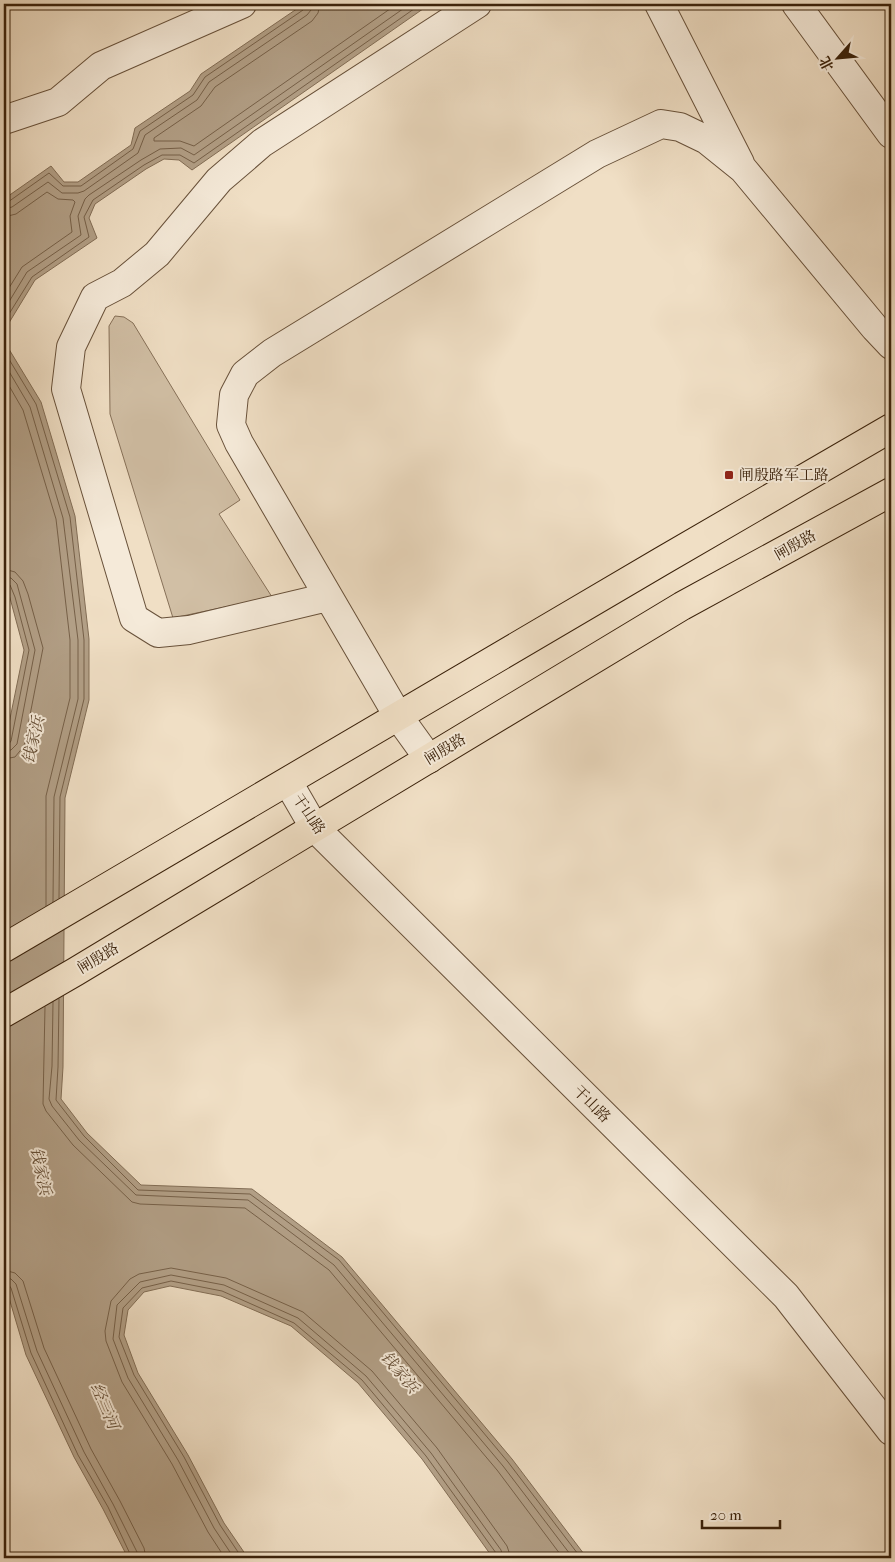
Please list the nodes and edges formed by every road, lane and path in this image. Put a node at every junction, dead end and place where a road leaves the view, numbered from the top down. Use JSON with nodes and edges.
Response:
{"nodes":[{"id":1,"x":242,"y":4,"type":"edge"},
{"id":2,"x":477,"y":4,"type":"edge"},
{"id":3,"x":660,"y":4,"type":"edge"},
{"id":4,"x":796,"y":4,"type":"edge"},
{"id":5,"x":4,"y":120,"type":"edge"},
{"id":6,"x":891,"y":134,"type":"edge"},
{"id":7,"x":743,"y":169,"type":"junction"},
{"id":8,"x":891,"y":345,"type":"edge"},
{"id":9,"x":891,"y":428,"type":"edge"},
{"id":10,"x":891,"y":492,"type":"edge"},
{"id":11,"x":328,"y":597,"type":"junction"},
{"id":12,"x":398,"y":716,"type":"junction"},
{"id":13,"x":428,"y":758,"type":"junction"},
{"id":14,"x":288,"y":782,"type":"junction"},
{"id":15,"x":314,"y":827,"type":"junction"},
{"id":16,"x":4,"y":948,"type":"edge"},
{"id":17,"x":4,"y":1013,"type":"edge"},
{"id":18,"x":891,"y":1431,"type":"edge"}],
"edges":[{"from":1,"to":5,"type":"street"},
{"from":2,"to":11,"type":"street"},
{"from":3,"to":7,"type":"street"},
{"from":4,"to":6,"type":"street"},
{"from":7,"to":8,"type":"street"},
{"from":7,"to":11,"type":"street"},
{"from":9,"to":12,"type":"main road"},
{"from":10,"to":13,"type":"main road","name":"闸殷路"},
{"from":11,"to":12,"type":"street"},
{"from":12,"to":13,"type":"street"},
{"from":12,"to":14,"type":"main road"},
{"from":13,"to":15,"type":"main road","name":"闸殷路"},
{"from":14,"to":15,"type":"street","name":"干山路"},
{"from":14,"to":16,"type":"main road"},
{"from":15,"to":17,"type":"main road","name":"闸殷路"},
{"from":15,"to":18,"type":"street","name":"干山路"}]}
